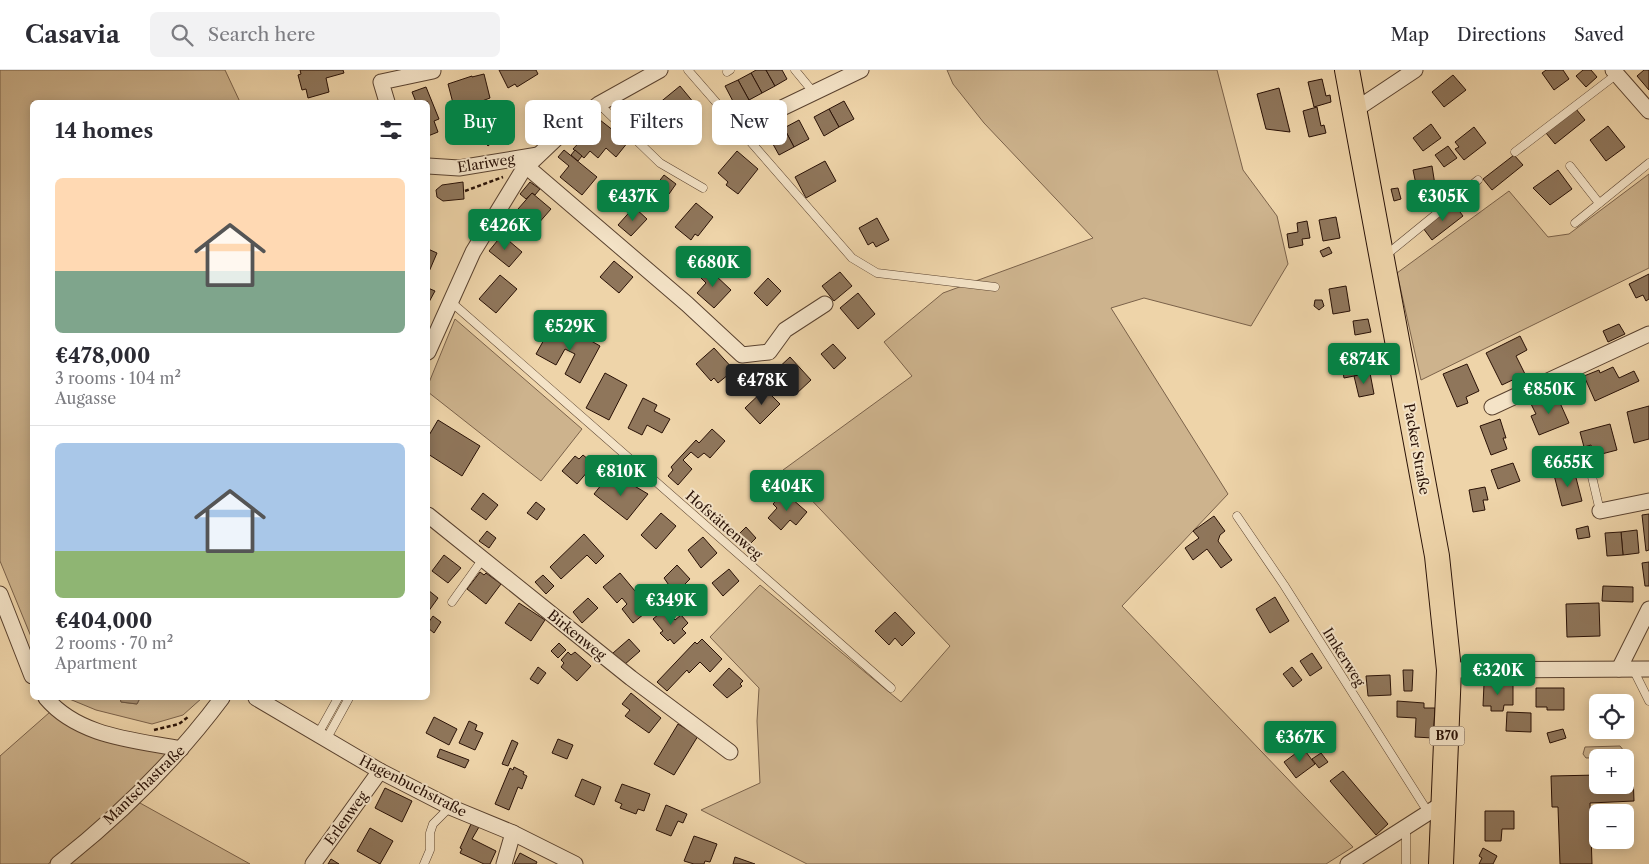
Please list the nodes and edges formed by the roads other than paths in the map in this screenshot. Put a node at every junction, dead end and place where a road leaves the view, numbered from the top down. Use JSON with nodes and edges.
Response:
{"nodes":[{"id":1,"x":433,"y":70,"type":"edge"},
{"id":2,"x":660,"y":70,"type":"edge"},
{"id":3,"x":688,"y":70,"type":"edge"},
{"id":4,"x":795,"y":70,"type":"edge"},
{"id":5,"x":861,"y":70,"type":"edge"},
{"id":6,"x":1347,"y":70,"type":"edge"},
{"id":7,"x":1415,"y":70,"type":"edge"},
{"id":8,"x":1615,"y":72,"type":"edge"},
{"id":9,"x":814,"y":93,"type":"junction"},
{"id":10,"x":386,"y":100,"type":"edge"},
{"id":11,"x":601,"y":103,"type":"edge"},
{"id":12,"x":601,"y":106,"type":"edge"},
{"id":13,"x":787,"y":106,"type":"edge"},
{"id":14,"x":1355,"y":110,"type":"junction"},
{"id":15,"x":1649,"y":111,"type":"edge"},
{"id":16,"x":549,"y":145,"type":"edge"},
{"id":17,"x":1515,"y":152,"type":"dead end"},
{"id":18,"x":538,"y":154,"type":"junction"},
{"id":19,"x":1649,"y":163,"type":"edge"},
{"id":20,"x":1570,"y":166,"type":"dead end"},
{"id":21,"x":430,"y":168,"type":"edge"},
{"id":22,"x":525,"y":168,"type":"junction"},
{"id":23,"x":1478,"y":180,"type":"dead end"},
{"id":24,"x":703,"y":188,"type":"dead end"},
{"id":25,"x":1599,"y":203,"type":"junction"},
{"id":26,"x":1574,"y":223,"type":"dead end"},
{"id":27,"x":1382,"y":257,"type":"junction"},
{"id":28,"x":995,"y":287,"type":"dead end"},
{"id":29,"x":450,"y":301,"type":"junction"},
{"id":30,"x":825,"y":304,"type":"dead end"},
{"id":31,"x":1649,"y":334,"type":"edge"},
{"id":32,"x":430,"y":347,"type":"edge"},
{"id":33,"x":1492,"y":407,"type":"dead end"},
{"id":34,"x":1586,"y":451,"type":"dead end"},
{"id":35,"x":1649,"y":501,"type":"edge"},
{"id":36,"x":1600,"y":511,"type":"joint"},
{"id":37,"x":1237,"y":516,"type":"dead end"},
{"id":38,"x":430,"y":517,"type":"edge"},
{"id":39,"x":482,"y":560,"type":"junction"},
{"id":40,"x":0,"y":594,"type":"edge"},
{"id":41,"x":452,"y":602,"type":"dead end"},
{"id":42,"x":1649,"y":609,"type":"edge"},
{"id":43,"x":1626,"y":669,"type":"junction"},
{"id":44,"x":1649,"y":669,"type":"edge"},
{"id":45,"x":1449,"y":670,"type":"junction"},
{"id":46,"x":30,"y":671,"type":"edge"},
{"id":47,"x":891,"y":688,"type":"dead end"},
{"id":48,"x":48,"y":700,"type":"edge"},
{"id":49,"x":220,"y":700,"type":"edge"},
{"id":50,"x":260,"y":700,"type":"edge"},
{"id":51,"x":337,"y":700,"type":"edge"},
{"id":52,"x":348,"y":700,"type":"edge"},
{"id":53,"x":1649,"y":701,"type":"edge"},
{"id":54,"x":323,"y":736,"type":"junction"},
{"id":55,"x":181,"y":750,"type":"junction"},
{"id":56,"x":730,"y":752,"type":"dead end"},
{"id":57,"x":380,"y":771,"type":"junction"},
{"id":58,"x":450,"y":807,"type":"junction"},
{"id":59,"x":1436,"y":807,"type":"junction"},
{"id":60,"x":1406,"y":826,"type":"junction"},
{"id":61,"x":513,"y":833,"type":"junction"},
{"id":62,"x":58,"y":864,"type":"edge"},
{"id":63,"x":313,"y":864,"type":"edge"},
{"id":64,"x":424,"y":864,"type":"edge"},
{"id":65,"x":504,"y":864,"type":"edge"},
{"id":66,"x":576,"y":864,"type":"edge"},
{"id":67,"x":1348,"y":864,"type":"edge"},
{"id":68,"x":1406,"y":864,"type":"edge"},
{"id":69,"x":1441,"y":864,"type":"edge"}],
"edges":[{"from":1,"to":10,"type":"street"},
{"from":2,"to":11,"type":"street"},
{"from":3,"to":28,"type":"lane"},
{"from":4,"to":9,"type":"lane"},
{"from":5,"to":9,"type":"street"},
{"from":6,"to":14,"type":"main road","name":"Packer Straße","number":"B70"},
{"from":7,"to":14,"type":"street"},
{"from":8,"to":15,"type":"street"},
{"from":8,"to":17,"type":"lane"},
{"from":9,"to":13,"type":"street"},
{"from":12,"to":24,"type":"lane"},
{"from":14,"to":27,"type":"main road","name":"Packer Straße","number":"B70"},
{"from":16,"to":18,"type":"street"},
{"from":18,"to":21,"type":"street","name":"Elariweg"},
{"from":18,"to":22,"type":"street"},
{"from":19,"to":25,"type":"lane"},
{"from":20,"to":25,"type":"lane"},
{"from":22,"to":29,"type":"street"},
{"from":22,"to":30,"type":"street"},
{"from":23,"to":27,"type":"lane"},
{"from":25,"to":26,"type":"lane"},
{"from":27,"to":45,"type":"main road","name":"Packer Straße","number":"B70"},
{"from":29,"to":32,"type":"street"},
{"from":29,"to":47,"type":"lane","name":"Hofstättenweg"},
{"from":31,"to":33,"type":"street"},
{"from":34,"to":36,"type":"lane"},
{"from":35,"to":36,"type":"street"},
{"from":37,"to":59,"type":"lane","name":"Imkerweg"},
{"from":38,"to":39,"type":"street","name":"Birkenweg"},
{"from":39,"to":41,"type":"lane"},
{"from":39,"to":56,"type":"street","name":"Birkenweg"},
{"from":40,"to":46,"type":"street"},
{"from":42,"to":43,"type":"street"},
{"from":43,"to":44,"type":"street"},
{"from":43,"to":45,"type":"street"},
{"from":43,"to":53,"type":"lane"},
{"from":45,"to":59,"type":"main road","name":"Packer Straße","number":"B70"},
{"from":48,"to":55,"type":"street"},
{"from":49,"to":55,"type":"street","name":"Mantschastraße"},
{"from":50,"to":54,"type":"street","name":"Hagenbuchstraße"},
{"from":51,"to":54,"type":"lane"},
{"from":52,"to":54,"type":"lane"},
{"from":54,"to":57,"type":"street","name":"Hagenbuchstraße"},
{"from":55,"to":62,"type":"street","name":"Mantschastraße"},
{"from":57,"to":58,"type":"street","name":"Hagenbuchstraße"},
{"from":57,"to":63,"type":"street","name":"Erlenweg"},
{"from":58,"to":61,"type":"street","name":"Hagenbuchstraße"},
{"from":58,"to":64,"type":"lane"},
{"from":59,"to":60,"type":"street"},
{"from":59,"to":69,"type":"main road","number":"B70"},
{"from":60,"to":67,"type":"street"},
{"from":60,"to":68,"type":"lane"},
{"from":61,"to":65,"type":"street"},
{"from":61,"to":66,"type":"street","name":"Hagenbuchstraße"}]}
